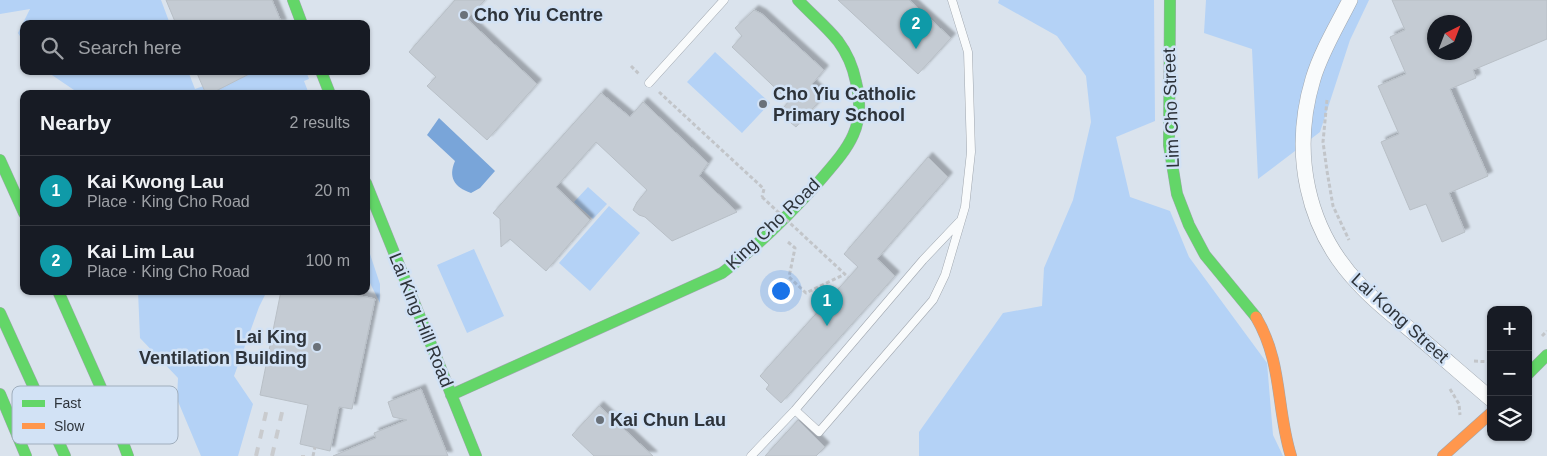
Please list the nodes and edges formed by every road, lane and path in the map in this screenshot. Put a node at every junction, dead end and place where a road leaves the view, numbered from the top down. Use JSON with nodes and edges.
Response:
{"nodes":[{"id":1,"x":293,"y":0,"type":"edge"},
{"id":2,"x":724,"y":0,"type":"edge"},
{"id":3,"x":798,"y":0,"type":"edge"},
{"id":4,"x":952,"y":0,"type":"edge"},
{"id":5,"x":1170,"y":0,"type":"edge"},
{"id":6,"x":1350,"y":0,"type":"edge"},
{"id":7,"x":300,"y":20,"type":"edge"},
{"id":8,"x":631,"y":66,"type":"dead end"},
{"id":9,"x":323,"y":75,"type":"edge"},
{"id":10,"x":649,"y":83,"type":"junction"},
{"id":11,"x":328,"y":90,"type":"edge"},
{"id":12,"x":1328,"y":94,"type":"dead end"},
{"id":13,"x":0,"y":160,"type":"edge"},
{"id":14,"x":370,"y":194,"type":"edge"},
{"id":15,"x":20,"y":204,"type":"edge"},
{"id":16,"x":960,"y":221,"type":"junction"},
{"id":17,"x":795,"y":248,"type":"dead end"},
{"id":18,"x":1353,"y":248,"type":"dead end"},
{"id":19,"x":60,"y":295,"type":"edge"},
{"id":20,"x":0,"y":313,"type":"edge"},
{"id":21,"x":1547,"y":355,"type":"edge"},
{"id":22,"x":1470,"y":361,"type":"dead end"},
{"id":23,"x":1487,"y":362,"type":"edge"},
{"id":24,"x":1532,"y":370,"type":"edge"},
{"id":25,"x":34,"y":386,"type":"edge"},
{"id":26,"x":100,"y":386,"type":"edge"},
{"id":27,"x":0,"y":394,"type":"edge"},
{"id":28,"x":451,"y":395,"type":"junction"},
{"id":29,"x":1488,"y":396,"type":"edge"},
{"id":30,"x":795,"y":410,"type":"junction"},
{"id":31,"x":1487,"y":417,"type":"edge"},
{"id":32,"x":12,"y":423,"type":"edge"},
{"id":33,"x":21,"y":444,"type":"edge"},
{"id":34,"x":60,"y":444,"type":"edge"},
{"id":35,"x":124,"y":444,"type":"edge"},
{"id":36,"x":315,"y":447,"type":"dead end"},
{"id":37,"x":26,"y":456,"type":"edge"},
{"id":38,"x":66,"y":456,"type":"edge"},
{"id":39,"x":128,"y":456,"type":"edge"},
{"id":40,"x":313,"y":456,"type":"edge"},
{"id":41,"x":476,"y":456,"type":"edge"},
{"id":42,"x":751,"y":456,"type":"edge"},
{"id":43,"x":1291,"y":456,"type":"edge"},
{"id":44,"x":1442,"y":456,"type":"edge"}],
"edges":[{"from":1,"to":7,"type":"main road"},
{"from":2,"to":10,"type":"lane"},
{"from":3,"to":28,"type":"main road","name":"King Cho Road"},
{"from":4,"to":16,"type":"lane"},
{"from":5,"to":43,"type":"main road","name":"Lim Cho Street"},
{"from":6,"to":29,"type":"street","name":"Lai Kong Street"},
{"from":8,"to":10,"type":"path"},
{"from":9,"to":11,"type":"main road"},
{"from":10,"to":17,"type":"path","bridge":true},
{"from":12,"to":18,"type":"path"},
{"from":13,"to":15,"type":"main road"},
{"from":14,"to":28,"type":"main road","name":"Lai King Hill Road"},
{"from":16,"to":30,"type":"lane"},
{"from":16,"to":30,"type":"lane"},
{"from":19,"to":26,"type":"main road"},
{"from":20,"to":25,"type":"main road"},
{"from":21,"to":24,"type":"main road"},
{"from":22,"to":23,"type":"path"},
{"from":27,"to":32,"type":"main road"},
{"from":28,"to":41,"type":"main road","name":"Lai King Hill Road"},
{"from":30,"to":42,"type":"lane"},
{"from":31,"to":44,"type":"main road"},
{"from":33,"to":37,"type":"main road"},
{"from":34,"to":38,"type":"main road"},
{"from":35,"to":39,"type":"main road"},
{"from":36,"to":40,"type":"path"}]}
